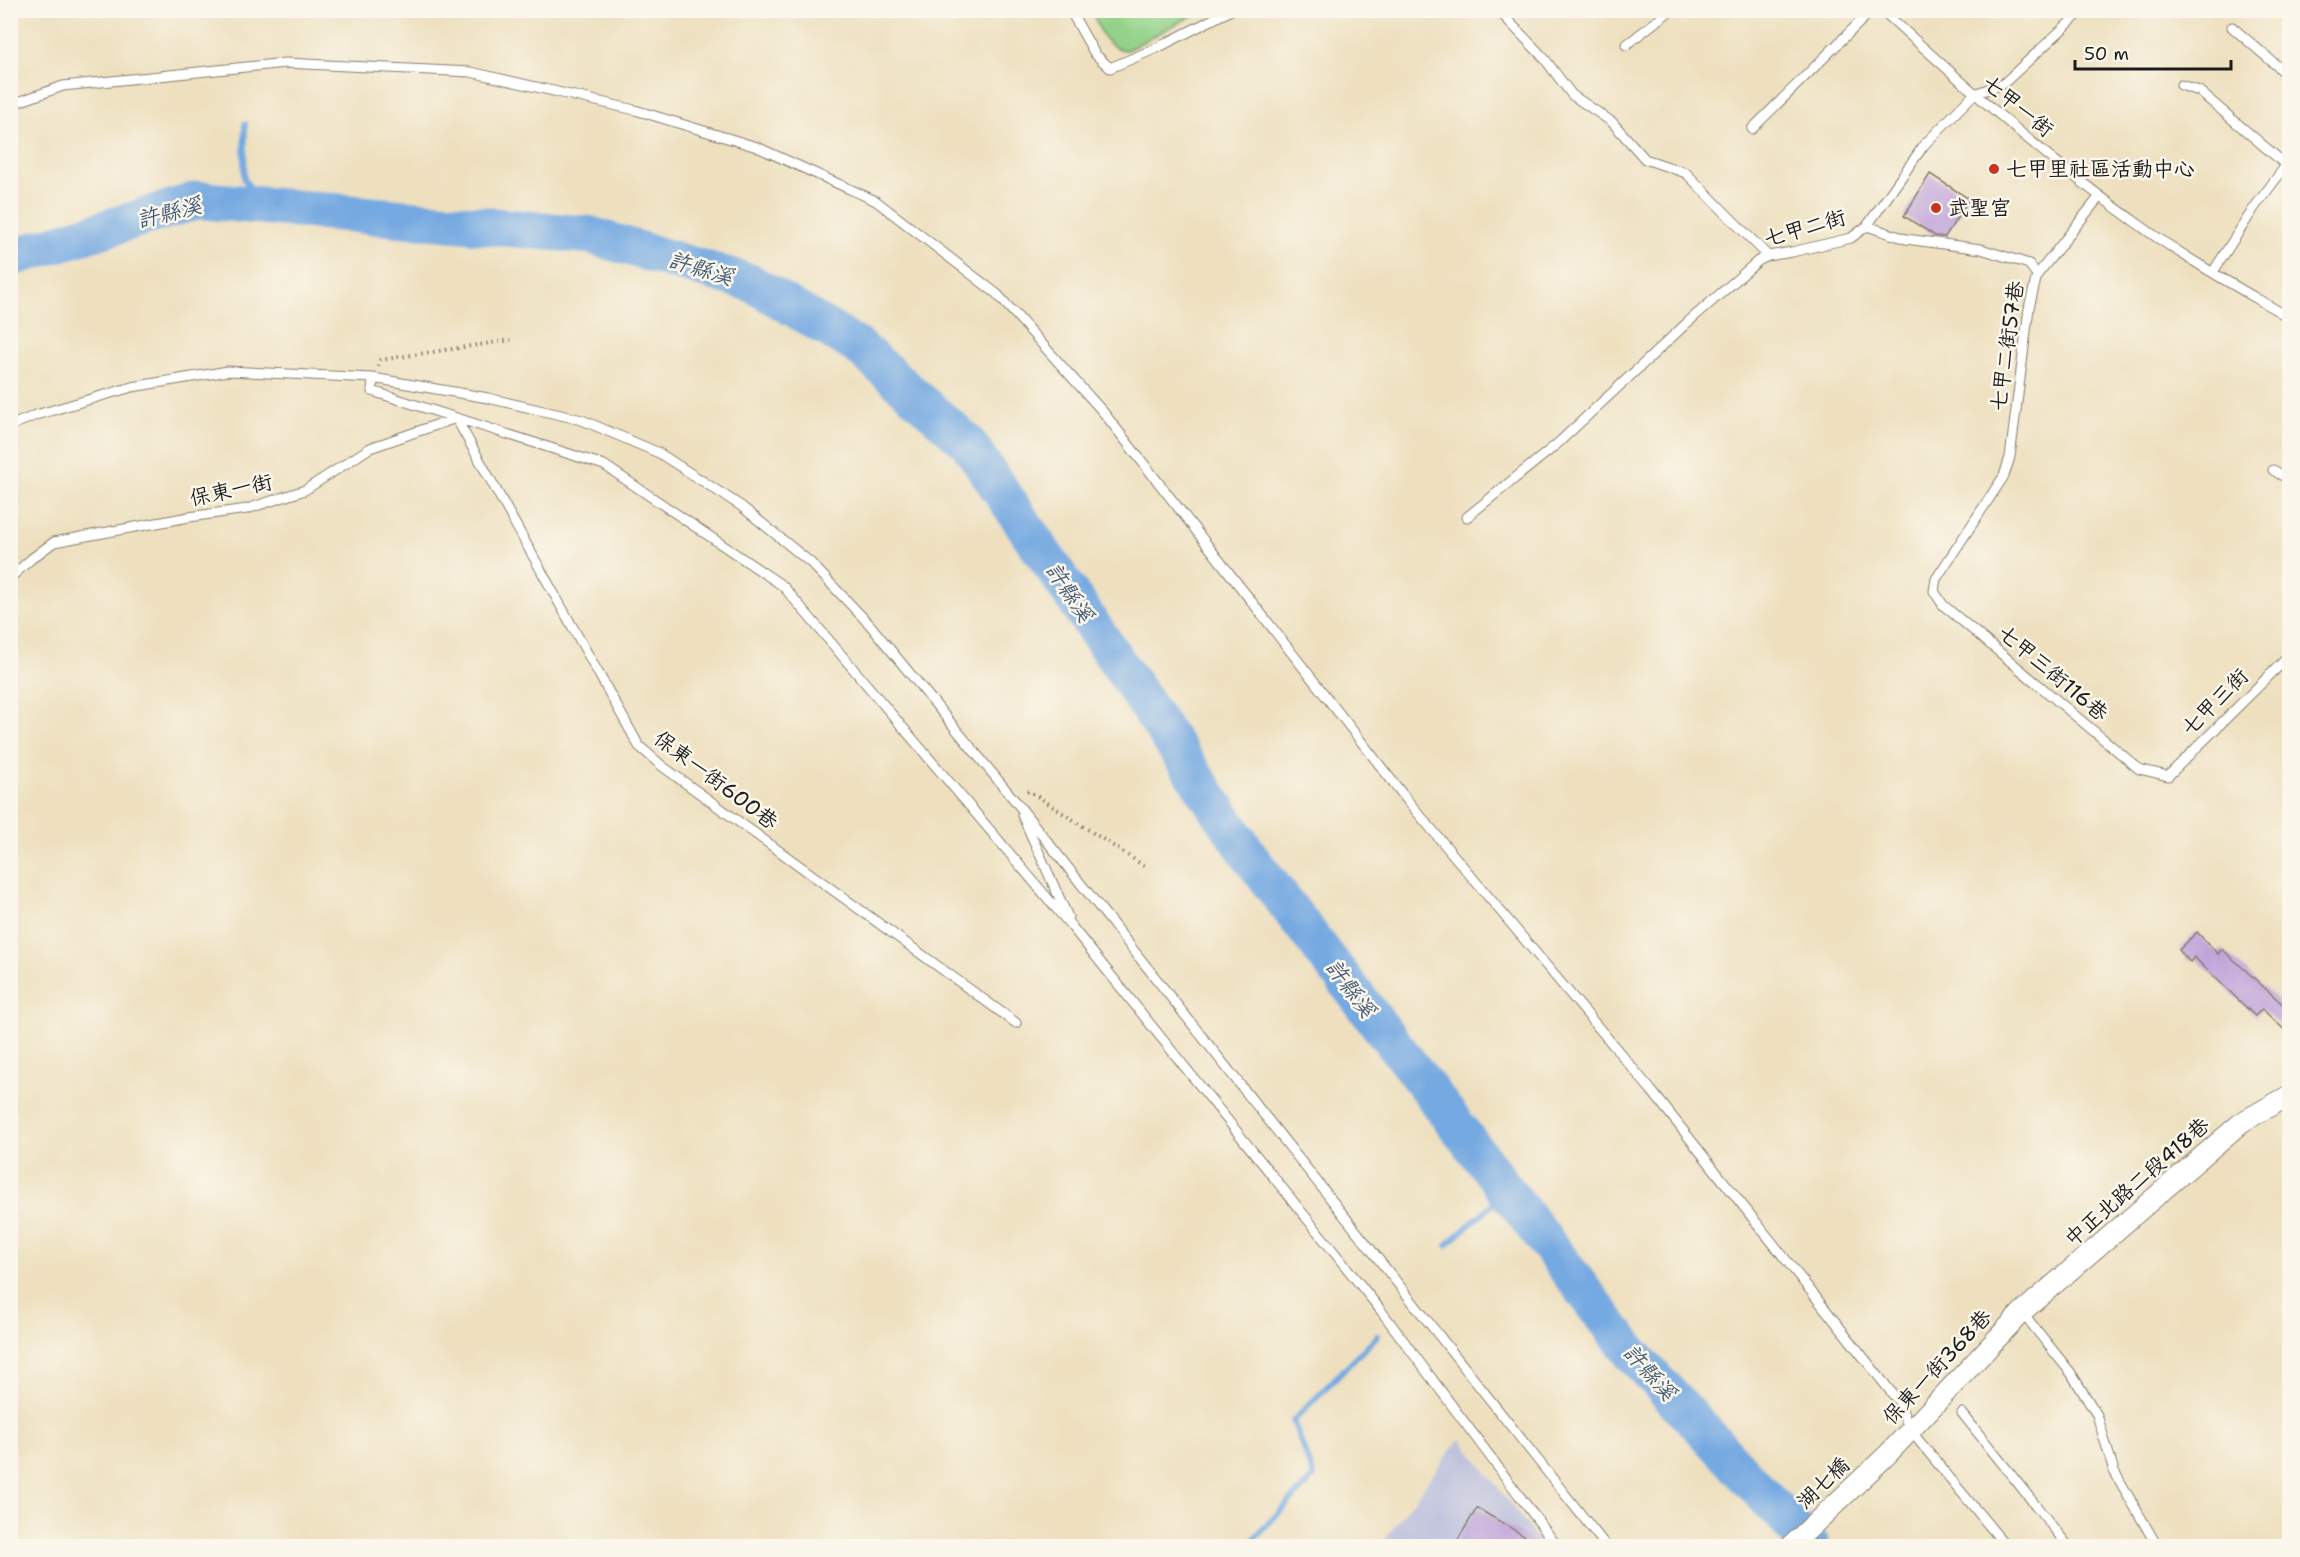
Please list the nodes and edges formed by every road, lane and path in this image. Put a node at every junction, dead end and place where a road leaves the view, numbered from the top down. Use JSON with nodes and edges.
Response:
{"nodes":[{"id":1,"x":1070,"y":10,"type":"edge"},
{"id":2,"x":1498,"y":10,"type":"edge"},
{"id":3,"x":1671,"y":10,"type":"edge"},
{"id":4,"x":1872,"y":10,"type":"edge"},
{"id":5,"x":1882,"y":10,"type":"edge"},
{"id":6,"x":2083,"y":10,"type":"edge"},
{"id":7,"x":1225,"y":12,"type":"edge"},
{"id":8,"x":2232,"y":27,"type":"dead end"},
{"id":9,"x":1626,"y":45,"type":"dead end"},
{"id":10,"x":2289,"y":77,"type":"edge"},
{"id":11,"x":2181,"y":85,"type":"dead end"},
{"id":12,"x":1974,"y":94,"type":"junction"},
{"id":13,"x":10,"y":105,"type":"edge"},
{"id":14,"x":1752,"y":129,"type":"dead end"},
{"id":15,"x":2288,"y":162,"type":"edge"},
{"id":16,"x":2100,"y":196,"type":"junction"},
{"id":17,"x":1867,"y":226,"type":"junction"},
{"id":18,"x":1768,"y":256,"type":"junction"},
{"id":19,"x":2213,"y":272,"type":"junction"},
{"id":20,"x":2037,"y":275,"type":"junction"},
{"id":21,"x":2289,"y":318,"type":"edge"},
{"id":22,"x":511,"y":340,"type":"dead end"},
{"id":23,"x":373,"y":378,"type":"junction"},
{"id":24,"x":456,"y":418,"type":"junction"},
{"id":25,"x":10,"y":426,"type":"edge"},
{"id":26,"x":2273,"y":470,"type":"dead end"},
{"id":27,"x":2289,"y":480,"type":"edge"},
{"id":28,"x":1467,"y":518,"type":"dead end"},
{"id":29,"x":10,"y":578,"type":"edge"},
{"id":30,"x":1936,"y":579,"type":"joint"},
{"id":31,"x":2289,"y":655,"type":"edge"},
{"id":32,"x":2168,"y":776,"type":"joint"},
{"id":33,"x":1016,"y":802,"type":"junction"},
{"id":34,"x":1144,"y":867,"type":"dead end"},
{"id":35,"x":1072,"y":927,"type":"junction"},
{"id":36,"x":1016,"y":1023,"type":"dead end"},
{"id":37,"x":2289,"y":1095,"type":"edge"},
{"id":38,"x":2022,"y":1312,"type":"junction"},
{"id":39,"x":1962,"y":1413,"type":"dead end"},
{"id":40,"x":1910,"y":1430,"type":"junction"},
{"id":41,"x":1888,"y":1454,"type":"joint"},
{"id":42,"x":1557,"y":1546,"type":"edge"},
{"id":43,"x":1606,"y":1546,"type":"edge"},
{"id":44,"x":1791,"y":1546,"type":"edge"},
{"id":45,"x":2006,"y":1546,"type":"edge"},
{"id":46,"x":2068,"y":1546,"type":"edge"},
{"id":47,"x":2157,"y":1546,"type":"edge"}],
"edges":[{"from":1,"to":7,"type":"lane"},
{"from":2,"to":18,"type":"lane"},
{"from":3,"to":9,"type":"lane"},
{"from":4,"to":14,"type":"lane"},
{"from":5,"to":12,"type":"lane","name":"七甲一街"},
{"from":6,"to":12,"type":"lane","name":"七甲二街"},
{"from":8,"to":10,"type":"lane"},
{"from":11,"to":15,"type":"lane"},
{"from":12,"to":16,"type":"lane","name":"七甲一街"},
{"from":12,"to":17,"type":"lane","name":"七甲二街"},
{"from":13,"to":40,"type":"lane"},
{"from":15,"to":19,"type":"lane"},
{"from":16,"to":19,"type":"lane","name":"七甲一街"},
{"from":16,"to":20,"type":"lane"},
{"from":17,"to":18,"type":"lane","name":"七甲二街"},
{"from":17,"to":20,"type":"lane","name":"七甲二街57巷"},
{"from":18,"to":28,"type":"lane","name":"七甲二街"},
{"from":19,"to":21,"type":"lane","name":"七甲一街"},
{"from":20,"to":30,"type":"lane","name":"七甲二街57巷"},
{"from":22,"to":23,"type":"path"},
{"from":23,"to":24,"type":"lane"},
{"from":23,"to":25,"type":"lane"},
{"from":23,"to":33,"type":"lane"},
{"from":24,"to":29,"type":"lane","name":"保東一街"},
{"from":24,"to":35,"type":"lane"},
{"from":24,"to":36,"type":"lane","name":"保東一街600巷"},
{"from":26,"to":27,"type":"lane"},
{"from":30,"to":32,"type":"lane","name":"七甲三街116巷"},
{"from":31,"to":32,"type":"lane","name":"七甲三街"},
{"from":33,"to":34,"type":"path"},
{"from":33,"to":35,"type":"lane"},
{"from":33,"to":43,"type":"lane"},
{"from":35,"to":42,"type":"lane"},
{"from":37,"to":38,"type":"street","name":"中正北路二段418巷"},
{"from":38,"to":40,"type":"street","name":"保東一街368巷"},
{"from":38,"to":47,"type":"lane"},
{"from":39,"to":46,"type":"lane"},
{"from":40,"to":41,"type":"street","name":"保東一街368巷"},
{"from":40,"to":45,"type":"lane"},
{"from":41,"to":44,"type":"street","name":"湖七橋"}]}
